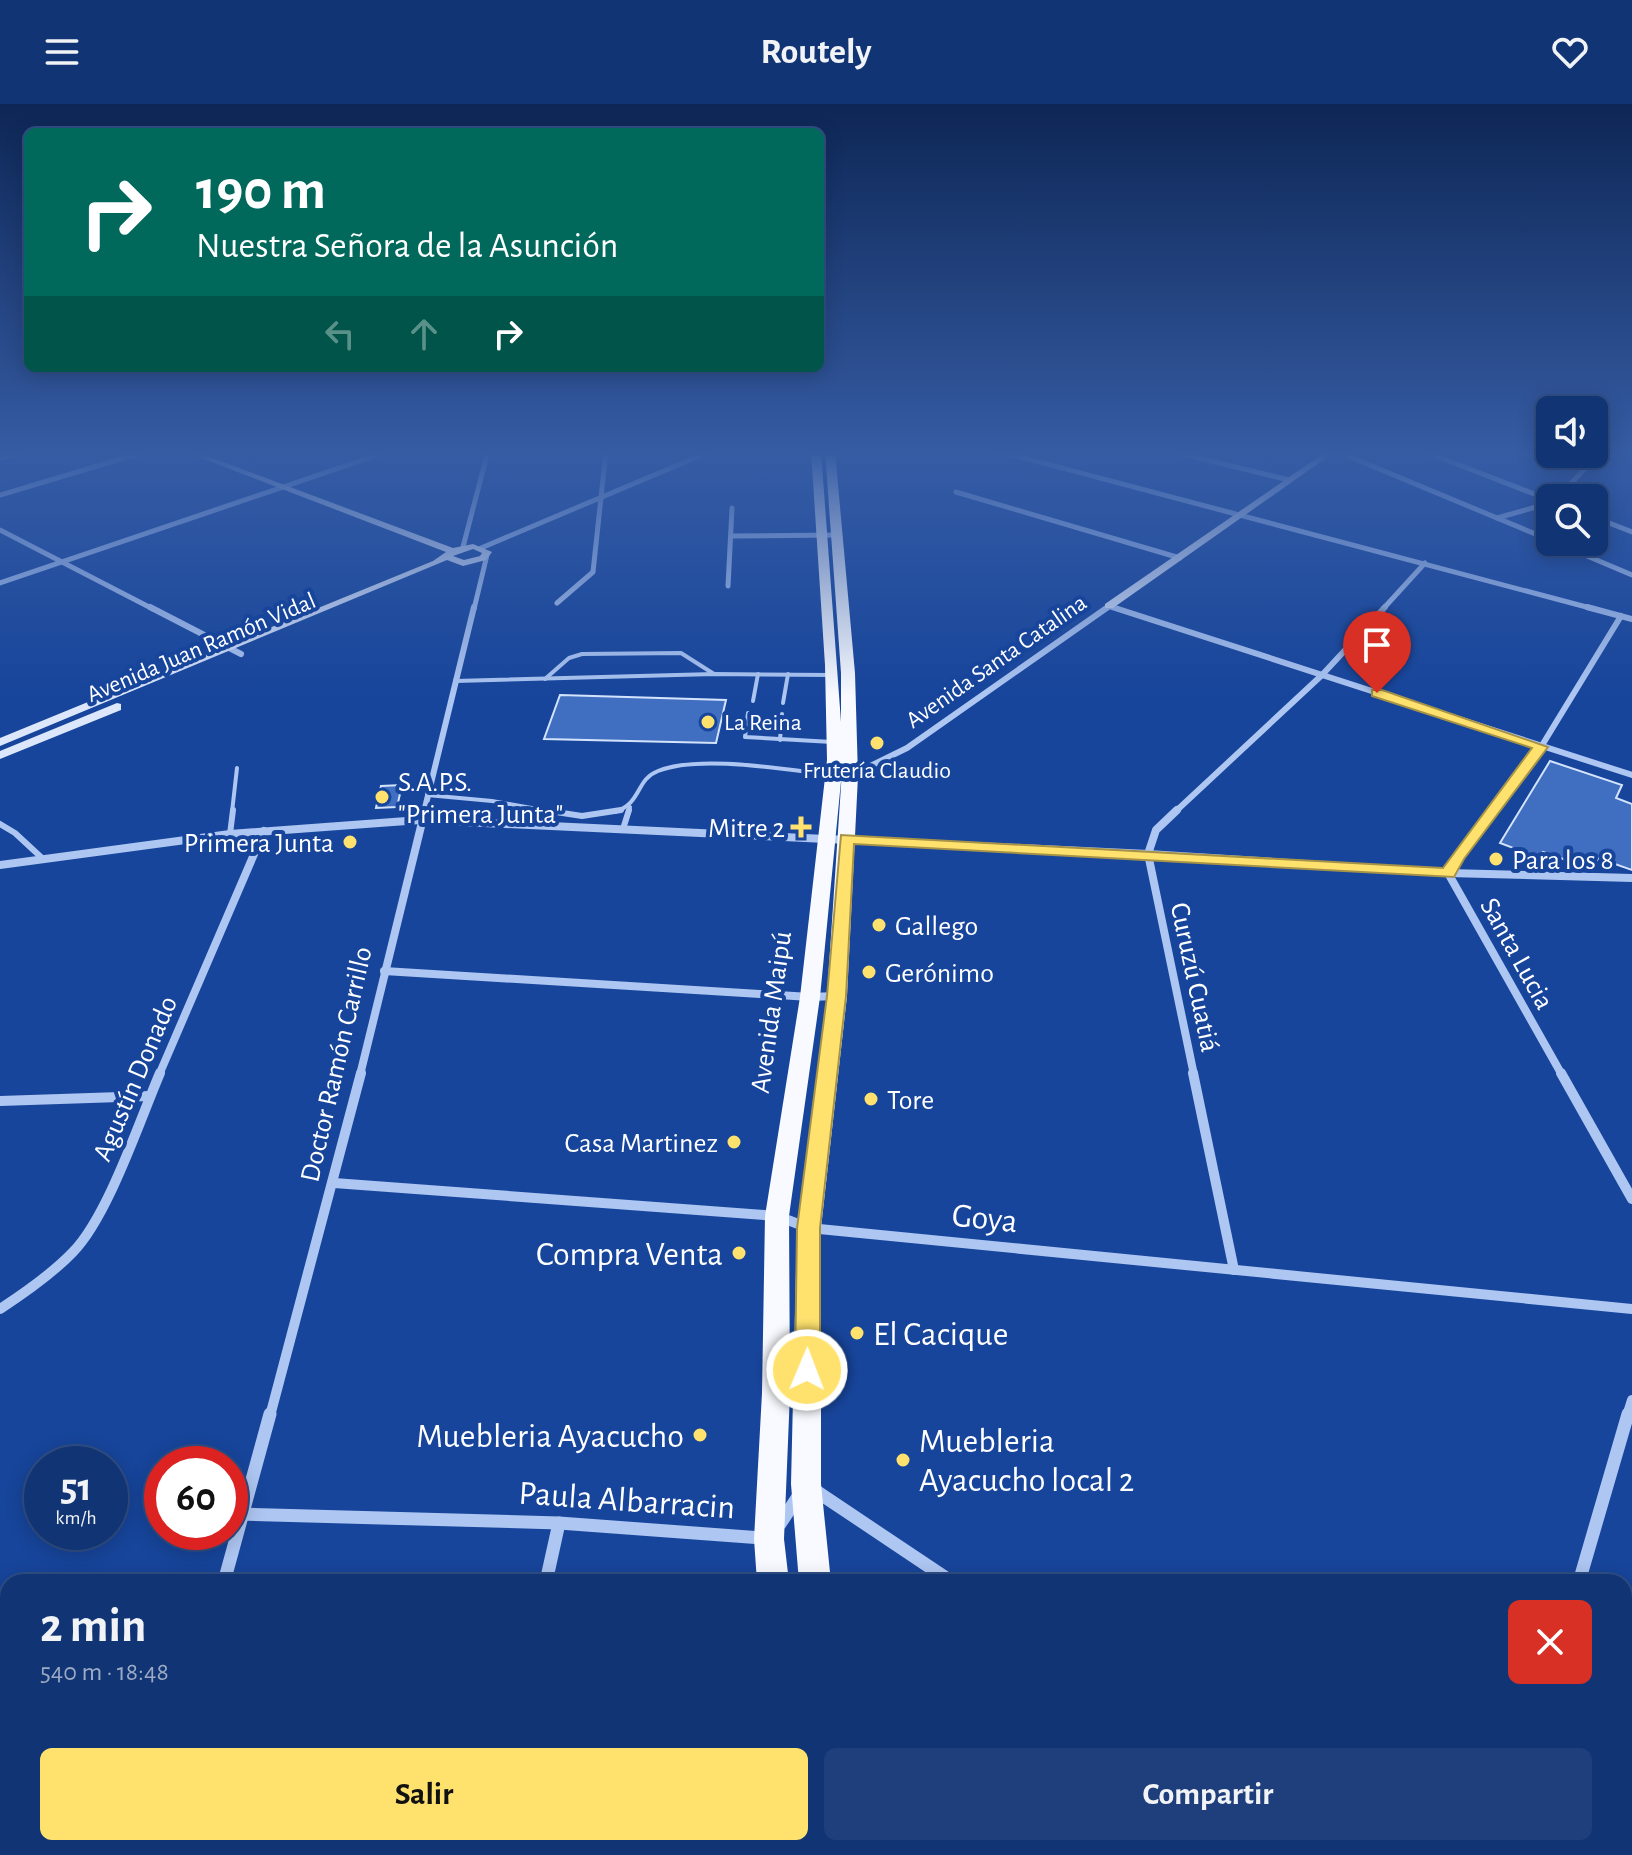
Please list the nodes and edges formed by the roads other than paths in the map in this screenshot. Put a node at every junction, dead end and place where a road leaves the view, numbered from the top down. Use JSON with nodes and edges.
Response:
{"nodes":[{"id":1,"x":2,"y":533,"type":"edge"},
{"id":2,"x":148,"y":533,"type":"edge"},
{"id":3,"x":403,"y":533,"type":"edge"},
{"id":4,"x":460,"y":533,"type":"edge"},
{"id":5,"x":524,"y":533,"type":"edge"},
{"id":6,"x":596,"y":533,"type":"edge"},
{"id":7,"x":732,"y":533,"type":"edge"},
{"id":8,"x":1094,"y":533,"type":"edge"},
{"id":9,"x":1214,"y":533,"type":"edge"},
{"id":10,"x":1311,"y":533,"type":"edge"},
{"id":11,"x":830,"y":535,"type":"junction"},
{"id":12,"x":732,"y":536,"type":"junction"},
{"id":13,"x":484,"y":551,"type":"junction"},
{"id":14,"x":454,"y":552,"type":"junction"},
{"id":15,"x":1587,"y":556,"type":"edge"},
{"id":16,"x":1180,"y":558,"type":"junction"},
{"id":17,"x":60,"y":563,"type":"junction"},
{"id":18,"x":463,"y":563,"type":"junction"},
{"id":19,"x":1425,"y":563,"type":"junction"},
{"id":20,"x":1632,"y":575,"type":"edge"},
{"id":21,"x":0,"y":583,"type":"edge"},
{"id":22,"x":728,"y":586,"type":"dead end"},
{"id":23,"x":557,"y":603,"type":"dead end"},
{"id":24,"x":1109,"y":606,"type":"junction"},
{"id":25,"x":1621,"y":616,"type":"junction"},
{"id":26,"x":1632,"y":619,"type":"edge"},
{"id":27,"x":235,"y":651,"type":"junction"},
{"id":28,"x":714,"y":674,"type":"junction"},
{"id":29,"x":758,"y":674,"type":"junction"},
{"id":30,"x":788,"y":674,"type":"junction"},
{"id":31,"x":832,"y":675,"type":"junction"},
{"id":32,"x":1322,"y":675,"type":"junction"},
{"id":33,"x":544,"y":680,"type":"junction"},
{"id":34,"x":455,"y":681,"type":"junction"},
{"id":35,"x":753,"y":701,"type":"dead end"},
{"id":36,"x":783,"y":703,"type":"dead end"},
{"id":37,"x":748,"y":713,"type":"dead end"},
{"id":38,"x":782,"y":714,"type":"dead end"},
{"id":39,"x":780,"y":740,"type":"junction"},
{"id":40,"x":0,"y":742,"type":"edge"},
{"id":41,"x":835,"y":742,"type":"junction"},
{"id":42,"x":1541,"y":747,"type":"junction"},
{"id":43,"x":0,"y":755,"type":"edge"},
{"id":44,"x":237,"y":768,"type":"dead end"},
{"id":45,"x":833,"y":775,"type":"junction"},
{"id":46,"x":1632,"y":775,"type":"edge"},
{"id":47,"x":850,"y":776,"type":"junction"},
{"id":48,"x":427,"y":795,"type":"junction"},
{"id":49,"x":630,"y":807,"type":"junction"},
{"id":50,"x":420,"y":820,"type":"junction"},
{"id":51,"x":0,"y":824,"type":"edge"},
{"id":52,"x":623,"y":829,"type":"junction"},
{"id":53,"x":264,"y":831,"type":"junction"},
{"id":54,"x":230,"y":834,"type":"junction"},
{"id":55,"x":836,"y":838,"type":"junction"},
{"id":56,"x":1148,"y":854,"type":"junction"},
{"id":57,"x":42,"y":858,"type":"junction"},
{"id":58,"x":0,"y":865,"type":"edge"},
{"id":59,"x":1448,"y":873,"type":"junction"},
{"id":60,"x":1632,"y":878,"type":"edge"},
{"id":61,"x":384,"y":971,"type":"junction"},
{"id":62,"x":837,"y":996,"type":"junction"},
{"id":63,"x":810,"y":997,"type":"junction"},
{"id":64,"x":150,"y":1096,"type":"junction"},
{"id":65,"x":0,"y":1101,"type":"edge"},
{"id":66,"x":334,"y":1183,"type":"junction"},
{"id":67,"x":1632,"y":1199,"type":"edge"},
{"id":68,"x":777,"y":1216,"type":"junction"},
{"id":69,"x":809,"y":1228,"type":"junction"},
{"id":70,"x":1234,"y":1270,"type":"junction"},
{"id":71,"x":0,"y":1309,"type":"edge"},
{"id":72,"x":1632,"y":1309,"type":"edge"},
{"id":73,"x":1632,"y":1400,"type":"edge"},
{"id":74,"x":806,"y":1484,"type":"junction"},
{"id":75,"x":248,"y":1486,"type":"edge"},
{"id":76,"x":248,"y":1514,"type":"edge"},
{"id":77,"x":559,"y":1523,"type":"junction"},
{"id":78,"x":769,"y":1539,"type":"junction"},
{"id":79,"x":232,"y":1550,"type":"edge"},
{"id":80,"x":226,"y":1574,"type":"edge"},
{"id":81,"x":548,"y":1574,"type":"edge"},
{"id":82,"x":772,"y":1574,"type":"edge"},
{"id":83,"x":814,"y":1574,"type":"edge"},
{"id":84,"x":940,"y":1574,"type":"edge"},
{"id":85,"x":1581,"y":1574,"type":"edge"}],
"edges":[{"from":1,"to":17,"type":"street"},
{"from":2,"to":17,"type":"street"},
{"from":3,"to":14,"type":"street"},
{"from":4,"to":14,"type":"street"},
{"from":5,"to":13,"type":"street"},
{"from":6,"to":23,"type":"street"},
{"from":7,"to":12,"type":"street"},
{"from":8,"to":16,"type":"street"},
{"from":9,"to":16,"type":"street","name":"Avenida Santa Catalina"},
{"from":10,"to":19,"type":"street"},
{"from":11,"to":12,"type":"street"},
{"from":11,"to":31,"type":"main road","name":"Avenida Maipú"},
{"from":11,"to":47,"type":"main road","name":"Avenida Maipú"},
{"from":12,"to":22,"type":"street"},
{"from":13,"to":14,"type":"street"},
{"from":13,"to":18,"type":"street","name":"Avenida Juan Ramón Vidal"},
{"from":13,"to":34,"type":"street","name":"Doctor Ramón Carrillo"},
{"from":14,"to":18,"type":"street"},
{"from":14,"to":27,"type":"street","name":"Avenida Juan Ramón Vidal"},
{"from":15,"to":20,"type":"street"},
{"from":16,"to":24,"type":"street","name":"Avenida Santa Catalina"},
{"from":17,"to":21,"type":"street"},
{"from":17,"to":27,"type":"street"},
{"from":18,"to":27,"type":"street","name":"Avenida Juan Ramón Vidal"},
{"from":19,"to":25,"type":"street"},
{"from":19,"to":32,"type":"street"},
{"from":24,"to":32,"type":"street"},
{"from":24,"to":47,"type":"street","name":"Avenida Santa Catalina"},
{"from":25,"to":26,"type":"street"},
{"from":25,"to":42,"type":"street"},
{"from":27,"to":40,"type":"street","name":"Avenida Juan Ramón Vidal"},
{"from":27,"to":43,"type":"street","name":"Avenida Juan Ramón Vidal"},
{"from":28,"to":29,"type":"lane"},
{"from":28,"to":33,"type":"lane"},
{"from":28,"to":33,"type":"lane"},
{"from":29,"to":30,"type":"lane"},
{"from":29,"to":35,"type":"lane"},
{"from":30,"to":31,"type":"lane"},
{"from":30,"to":36,"type":"lane"},
{"from":31,"to":41,"type":"main road","name":"Avenida Maipú"},
{"from":32,"to":42,"type":"street"},
{"from":32,"to":56,"type":"street"},
{"from":33,"to":34,"type":"lane"},
{"from":34,"to":48,"type":"street","name":"Doctor Ramón Carrillo"},
{"from":37,"to":39,"type":"lane"},
{"from":38,"to":39,"type":"lane"},
{"from":39,"to":41,"type":"lane"},
{"from":41,"to":45,"type":"main road","name":"Avenida Maipú"},
{"from":42,"to":46,"type":"street"},
{"from":42,"to":59,"type":"street"},
{"from":44,"to":54,"type":"lane"},
{"from":45,"to":47,"type":"street","name":"Avenida Santa Catalina"},
{"from":45,"to":49,"type":"lane"},
{"from":45,"to":55,"type":"main road","name":"Avenida Maipú"},
{"from":47,"to":55,"type":"main road","name":"Avenida Maipú"},
{"from":48,"to":49,"type":"lane"},
{"from":48,"to":50,"type":"street","name":"Doctor Ramón Carrillo"},
{"from":49,"to":52,"type":"lane"},
{"from":50,"to":52,"type":"street"},
{"from":50,"to":53,"type":"street"},
{"from":50,"to":61,"type":"street","name":"Doctor Ramón Carrillo"},
{"from":51,"to":57,"type":"lane"},
{"from":52,"to":55,"type":"street"},
{"from":53,"to":54,"type":"street"},
{"from":53,"to":64,"type":"street","name":"Agustín Donado"},
{"from":54,"to":57,"type":"street"},
{"from":55,"to":56,"type":"street"},
{"from":55,"to":62,"type":"main road","name":"Avenida Maipú"},
{"from":55,"to":63,"type":"main road","name":"Avenida Maipú"},
{"from":56,"to":59,"type":"street"},
{"from":56,"to":70,"type":"street","name":"Curuzú Cuatiá"},
{"from":57,"to":58,"type":"street"},
{"from":59,"to":60,"type":"street"},
{"from":59,"to":67,"type":"street","name":"Santa Lucia"},
{"from":61,"to":63,"type":"street"},
{"from":61,"to":66,"type":"street","name":"Doctor Ramón Carrillo"},
{"from":62,"to":63,"type":"street"},
{"from":62,"to":69,"type":"main road","name":"Avenida Maipú"},
{"from":63,"to":68,"type":"main road","name":"Avenida Maipú"},
{"from":64,"to":65,"type":"street"},
{"from":64,"to":71,"type":"street","name":"Agustín Donado"},
{"from":66,"to":68,"type":"street","name":"Goya"},
{"from":66,"to":75,"type":"street","name":"Doctor Ramón Carrillo"},
{"from":68,"to":69,"type":"street","name":"Goya"},
{"from":68,"to":78,"type":"main road","name":"Avenida Maipú"},
{"from":69,"to":70,"type":"street","name":"Goya"},
{"from":69,"to":74,"type":"main road","name":"Avenida Maipú"},
{"from":70,"to":72,"type":"street","name":"Goya"},
{"from":73,"to":85,"type":"street"},
{"from":74,"to":78,"type":"street","name":"Paula Albarracin"},
{"from":74,"to":83,"type":"main road","name":"Avenida Maipú"},
{"from":74,"to":84,"type":"street"},
{"from":76,"to":77,"type":"street","name":"Paula Albarracin"},
{"from":77,"to":78,"type":"street","name":"Paula Albarracin"},
{"from":77,"to":81,"type":"street"},
{"from":78,"to":82,"type":"main road","name":"Avenida Maipú"},
{"from":79,"to":80,"type":"street","name":"Doctor Ramón Carrillo"}]}
